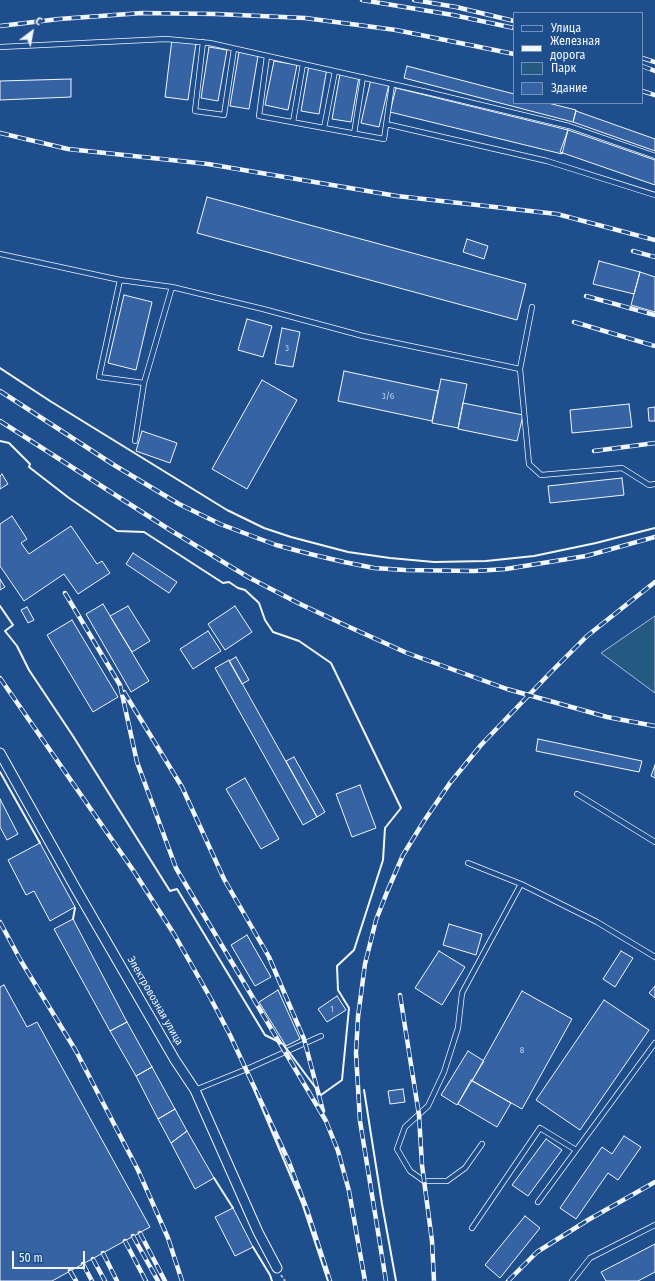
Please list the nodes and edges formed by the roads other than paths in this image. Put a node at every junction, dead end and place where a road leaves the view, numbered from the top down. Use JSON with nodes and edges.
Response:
{"nodes":[{"id":1,"x":203,"y":42,"type":"junction"},
{"id":2,"x":0,"y":47,"type":"edge"},
{"id":3,"x":234,"y":49,"type":"junction"},
{"id":4,"x":267,"y":56,"type":"junction"},
{"id":5,"x":303,"y":64,"type":"junction"},
{"id":6,"x":335,"y":71,"type":"junction"},
{"id":7,"x":363,"y":77,"type":"junction"},
{"id":8,"x":392,"y":84,"type":"junction"},
{"id":9,"x":293,"y":122,"type":"junction"},
{"id":10,"x":386,"y":124,"type":"junction"},
{"id":11,"x":324,"y":128,"type":"junction"},
{"id":12,"x":354,"y":134,"type":"junction"},
{"id":13,"x":655,"y":156,"type":"edge"},
{"id":14,"x":655,"y":196,"type":"edge"},
{"id":15,"x":0,"y":254,"type":"edge"},
{"id":16,"x":120,"y":280,"type":"junction"},
{"id":17,"x":172,"y":287,"type":"junction"},
{"id":18,"x":532,"y":307,"type":"dead end"},
{"id":19,"x":520,"y":369,"type":"junction"},
{"id":20,"x":144,"y":383,"type":"junction"},
{"id":21,"x":135,"y":441,"type":"dead end"},
{"id":22,"x":655,"y":484,"type":"edge"},
{"id":23,"x":0,"y":753,"type":"edge"},
{"id":24,"x":577,"y":794,"type":"dead end"},
{"id":25,"x":655,"y":842,"type":"edge"},
{"id":26,"x":468,"y":863,"type":"dead end"},
{"id":27,"x":521,"y":884,"type":"junction"},
{"id":28,"x":655,"y":957,"type":"edge"},
{"id":29,"x":321,"y":1036,"type":"dead end"},
{"id":30,"x":655,"y":1043,"type":"edge"},
{"id":31,"x":195,"y":1090,"type":"junction"},
{"id":32,"x":482,"y":1144,"type":"dead end"},
{"id":33,"x":576,"y":1150,"type":"junction"},
{"id":34,"x":538,"y":1202,"type":"dead end"},
{"id":35,"x":655,"y":1225,"type":"edge"},
{"id":36,"x":472,"y":1228,"type":"dead end"},
{"id":37,"x":277,"y":1268,"type":"dead end"},
{"id":38,"x":572,"y":1281,"type":"edge"}],
"edges":[{"from":1,"to":2,"type":"lane"},
{"from":1,"to":3,"type":"lane"},
{"from":1,"to":3,"type":"lane"},
{"from":3,"to":4,"type":"lane"},
{"from":4,"to":5,"type":"lane"},
{"from":4,"to":9,"type":"lane"},
{"from":5,"to":6,"type":"lane"},
{"from":5,"to":9,"type":"lane"},
{"from":6,"to":7,"type":"lane"},
{"from":6,"to":11,"type":"lane"},
{"from":7,"to":8,"type":"lane"},
{"from":7,"to":12,"type":"lane"},
{"from":8,"to":10,"type":"lane"},
{"from":8,"to":13,"type":"lane"},
{"from":9,"to":11,"type":"lane"},
{"from":10,"to":12,"type":"lane"},
{"from":10,"to":14,"type":"lane"},
{"from":11,"to":12,"type":"lane"},
{"from":15,"to":16,"type":"lane"},
{"from":16,"to":17,"type":"lane"},
{"from":16,"to":20,"type":"lane"},
{"from":17,"to":19,"type":"lane"},
{"from":17,"to":20,"type":"lane"},
{"from":18,"to":19,"type":"lane"},
{"from":19,"to":22,"type":"lane"},
{"from":20,"to":21,"type":"lane"},
{"from":23,"to":31,"type":"street","name":"Электровозная улица"},
{"from":24,"to":25,"type":"lane"},
{"from":26,"to":27,"type":"lane"},
{"from":27,"to":28,"type":"lane"},
{"from":27,"to":32,"type":"lane"},
{"from":29,"to":31,"type":"lane"},
{"from":30,"to":33,"type":"lane"},
{"from":31,"to":37,"type":"street","name":"Электровозная улица"},
{"from":33,"to":34,"type":"lane"},
{"from":33,"to":36,"type":"lane"},
{"from":35,"to":38,"type":"lane"}]}
